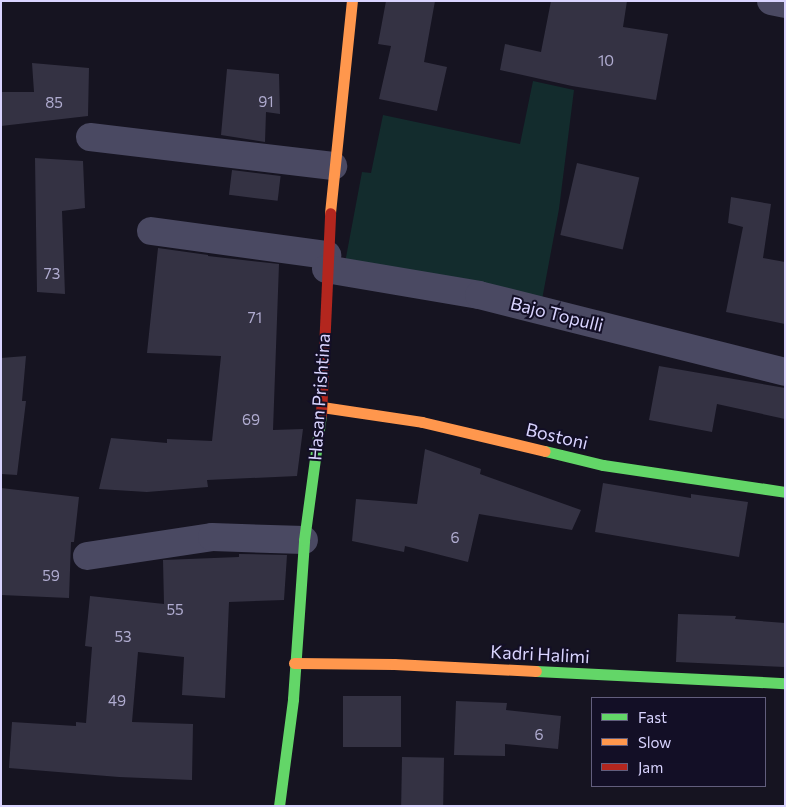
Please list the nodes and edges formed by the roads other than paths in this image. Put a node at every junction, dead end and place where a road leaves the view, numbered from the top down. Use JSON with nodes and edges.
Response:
{"nodes":[{"id":1,"x":352,"y":1,"type":"edge"},
{"id":2,"x":771,"y":1,"type":"edge"},
{"id":3,"x":785,"y":4,"type":"edge"},
{"id":4,"x":90,"y":138,"type":"dead end"},
{"id":5,"x":333,"y":166,"type":"junction"},
{"id":6,"x":151,"y":231,"type":"dead end"},
{"id":7,"x":327,"y":262,"type":"junction"},
{"id":8,"x":785,"y":372,"type":"edge"},
{"id":9,"x":322,"y":407,"type":"junction"},
{"id":10,"x":785,"y":492,"type":"edge"},
{"id":11,"x":304,"y":540,"type":"junction"},
{"id":12,"x":87,"y":556,"type":"dead end"},
{"id":13,"x":294,"y":663,"type":"junction"},
{"id":14,"x":785,"y":683,"type":"edge"},
{"id":15,"x":279,"y":806,"type":"edge"}],
"edges":[{"from":1,"to":5,"type":"street","name":"Hasan Prishtina"},
{"from":2,"to":3,"type":"street"},
{"from":4,"to":5,"type":"street"},
{"from":5,"to":7,"type":"street","name":"Hasan Prishtina"},
{"from":6,"to":7,"type":"street"},
{"from":7,"to":8,"type":"street","name":"Bajo Topulli"},
{"from":7,"to":9,"type":"street","name":"Hasan Prishtina"},
{"from":9,"to":10,"type":"street","name":"Bostoni"},
{"from":9,"to":11,"type":"street","name":"Hasan Prishtina"},
{"from":11,"to":12,"type":"street"},
{"from":11,"to":13,"type":"street","name":"Hasan Prishtina"},
{"from":13,"to":14,"type":"street","name":"Kadri Halimi"},
{"from":13,"to":15,"type":"street","name":"Hasan Prishtina"}]}
